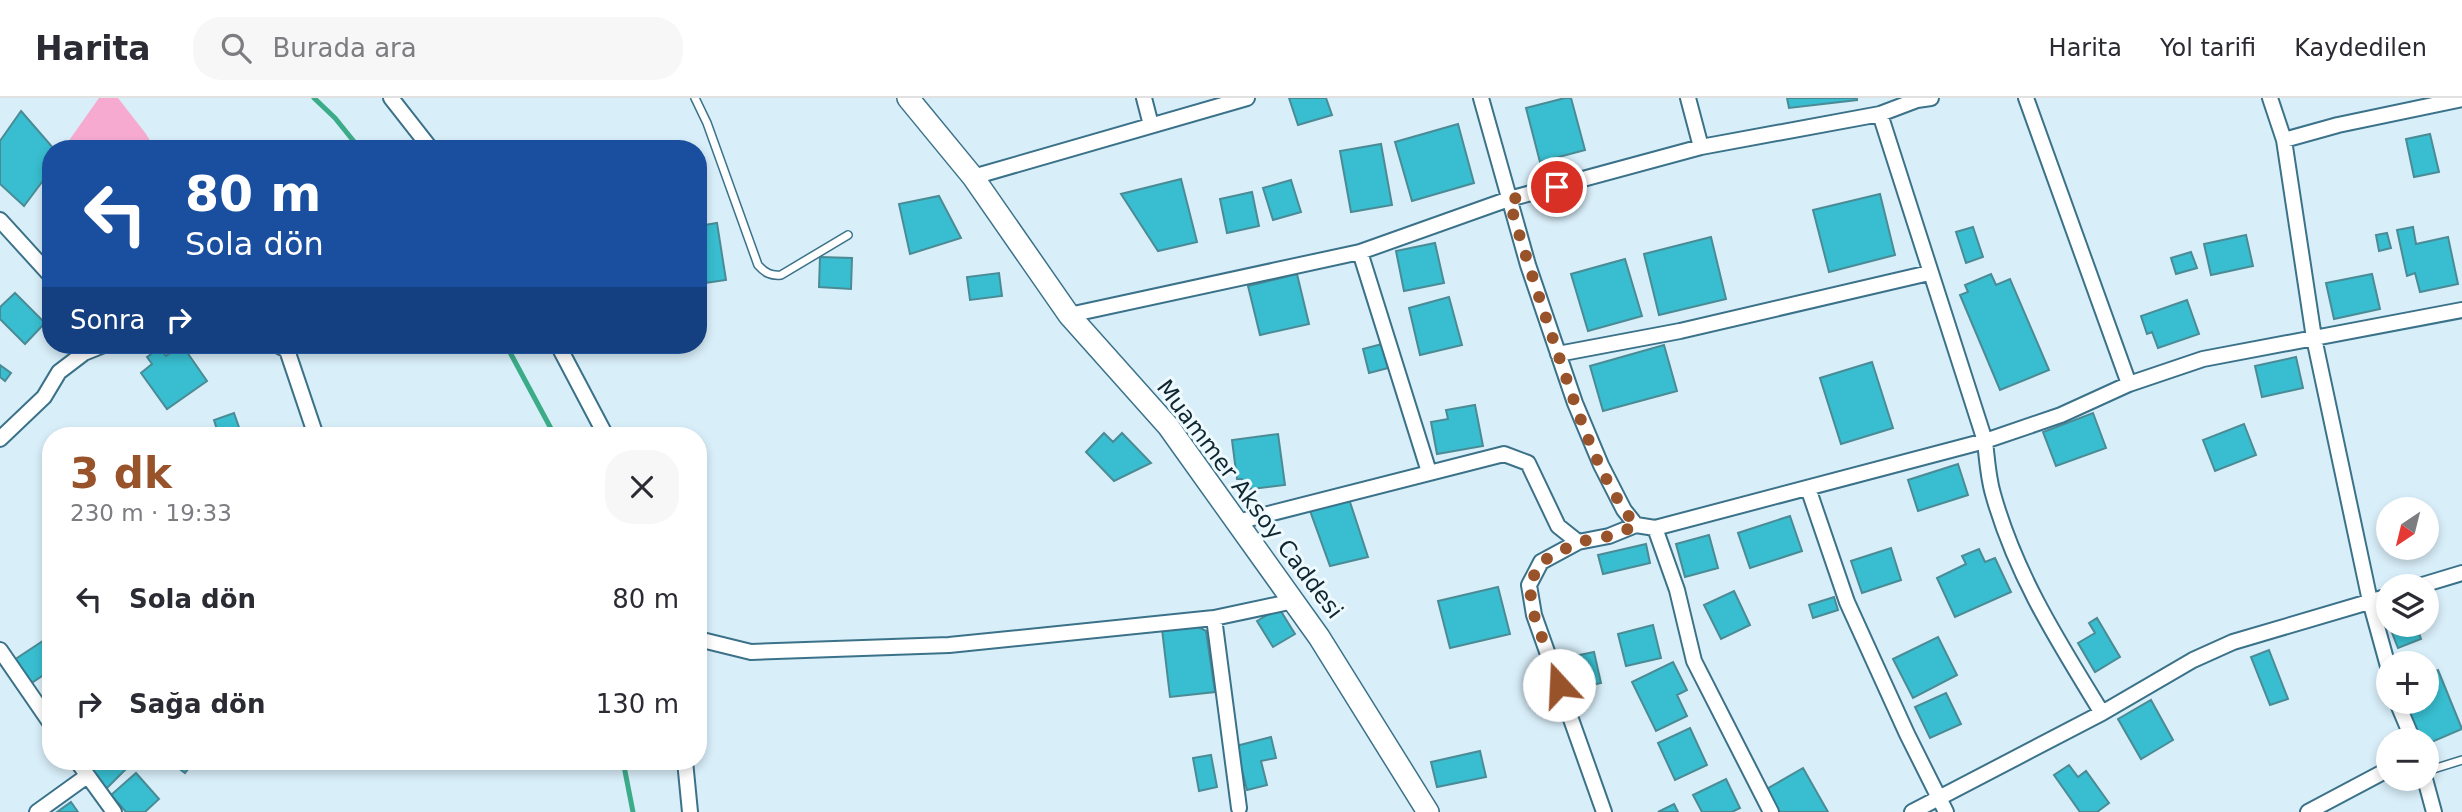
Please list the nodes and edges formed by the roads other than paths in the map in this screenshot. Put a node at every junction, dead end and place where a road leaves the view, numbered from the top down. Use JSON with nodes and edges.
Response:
{"nodes":[{"id":1,"x":391,"y":98,"type":"edge"},
{"id":2,"x":695,"y":98,"type":"edge"},
{"id":3,"x":908,"y":98,"type":"edge"},
{"id":4,"x":1144,"y":98,"type":"edge"},
{"id":5,"x":1247,"y":98,"type":"edge"},
{"id":6,"x":1481,"y":98,"type":"edge"},
{"id":7,"x":1688,"y":98,"type":"edge"},
{"id":8,"x":1931,"y":98,"type":"edge"},
{"id":9,"x":2026,"y":98,"type":"edge"},
{"id":10,"x":2270,"y":98,"type":"edge"},
{"id":11,"x":2462,"y":99,"type":"edge"},
{"id":12,"x":1880,"y":114,"type":"junction"},
{"id":13,"x":1151,"y":125,"type":"junction"},
{"id":14,"x":424,"y":140,"type":"edge"},
{"id":15,"x":2284,"y":140,"type":"junction"},
{"id":16,"x":1701,"y":147,"type":"junction"},
{"id":17,"x":973,"y":177,"type":"junction"},
{"id":18,"x":1509,"y":200,"type":"junction"},
{"id":19,"x":0,"y":220,"type":"edge"},
{"id":20,"x":848,"y":234,"type":"dead end"},
{"id":21,"x":1360,"y":252,"type":"junction"},
{"id":22,"x":42,"y":266,"type":"edge"},
{"id":23,"x":1929,"y":273,"type":"junction"},
{"id":24,"x":2462,"y":310,"type":"edge"},
{"id":25,"x":1069,"y":315,"type":"junction"},
{"id":26,"x":2314,"y":338,"type":"junction"},
{"id":27,"x":83,"y":354,"type":"edge"},
{"id":28,"x":289,"y":354,"type":"edge"},
{"id":29,"x":563,"y":354,"type":"edge"},
{"id":30,"x":1558,"y":354,"type":"junction"},
{"id":31,"x":2129,"y":384,"type":"junction"},
{"id":32,"x":313,"y":427,"type":"edge"},
{"id":33,"x":601,"y":427,"type":"edge"},
{"id":34,"x":0,"y":439,"type":"edge"},
{"id":35,"x":1984,"y":441,"type":"junction"},
{"id":36,"x":1429,"y":472,"type":"junction"},
{"id":37,"x":1808,"y":488,"type":"junction"},
{"id":38,"x":1237,"y":522,"type":"junction"},
{"id":39,"x":1636,"y":526,"type":"junction"},
{"id":40,"x":1655,"y":528,"type":"junction"},
{"id":41,"x":1578,"y":542,"type":"junction"},
{"id":42,"x":2462,"y":573,"type":"edge"},
{"id":43,"x":2439,"y":580,"type":"edge"},
{"id":44,"x":2376,"y":599,"type":"edge"},
{"id":45,"x":1294,"y":601,"type":"junction"},
{"id":46,"x":2370,"y":601,"type":"junction"},
{"id":47,"x":1214,"y":618,"type":"junction"},
{"id":48,"x":707,"y":641,"type":"edge"},
{"id":49,"x":0,"y":650,"type":"edge"},
{"id":50,"x":2384,"y":651,"type":"edge"},
{"id":51,"x":42,"y":711,"type":"edge"},
{"id":52,"x":2102,"y":713,"type":"junction"},
{"id":53,"x":2462,"y":760,"type":"edge"},
{"id":54,"x":2439,"y":767,"type":"edge"},
{"id":55,"x":83,"y":770,"type":"edge"},
{"id":56,"x":686,"y":770,"type":"edge"},
{"id":57,"x":87,"y":776,"type":"junction"},
{"id":58,"x":2376,"y":776,"type":"edge"},
{"id":59,"x":2428,"y":791,"type":"edge"},
{"id":60,"x":1942,"y":805,"type":"edge"},
{"id":61,"x":1239,"y":808,"type":"dead end"},
{"id":62,"x":37,"y":812,"type":"edge"},
{"id":63,"x":114,"y":812,"type":"edge"},
{"id":64,"x":690,"y":812,"type":"edge"},
{"id":65,"x":1428,"y":812,"type":"edge"},
{"id":66,"x":1604,"y":812,"type":"edge"},
{"id":67,"x":1770,"y":812,"type":"edge"},
{"id":68,"x":1912,"y":812,"type":"edge"},
{"id":69,"x":2308,"y":812,"type":"edge"},
{"id":70,"x":2434,"y":812,"type":"edge"}],
"edges":[{"from":1,"to":14,"type":"street"},
{"from":2,"to":20,"type":"lane"},
{"from":3,"to":17,"type":"street","name":"Muammer Aksoy Caddesi"},
{"from":4,"to":13,"type":"street"},
{"from":5,"to":13,"type":"street"},
{"from":6,"to":18,"type":"street"},
{"from":7,"to":16,"type":"street"},
{"from":8,"to":12,"type":"street"},
{"from":9,"to":31,"type":"street"},
{"from":10,"to":15,"type":"street"},
{"from":11,"to":15,"type":"street"},
{"from":12,"to":16,"type":"street"},
{"from":12,"to":23,"type":"street"},
{"from":13,"to":17,"type":"street"},
{"from":15,"to":26,"type":"street"},
{"from":16,"to":18,"type":"street"},
{"from":17,"to":25,"type":"street","name":"Muammer Aksoy Caddesi"},
{"from":18,"to":21,"type":"street"},
{"from":18,"to":30,"type":"street"},
{"from":19,"to":22,"type":"street"},
{"from":21,"to":25,"type":"street"},
{"from":21,"to":36,"type":"street"},
{"from":23,"to":30,"type":"street"},
{"from":23,"to":35,"type":"street"},
{"from":24,"to":26,"type":"street"},
{"from":25,"to":38,"type":"street","name":"Muammer Aksoy Caddesi"},
{"from":26,"to":31,"type":"street"},
{"from":26,"to":46,"type":"street"},
{"from":27,"to":34,"type":"street"},
{"from":28,"to":32,"type":"street"},
{"from":29,"to":33,"type":"street"},
{"from":30,"to":39,"type":"street"},
{"from":31,"to":35,"type":"street"},
{"from":35,"to":37,"type":"street"},
{"from":35,"to":52,"type":"street"},
{"from":36,"to":38,"type":"street"},
{"from":36,"to":41,"type":"street"},
{"from":37,"to":40,"type":"street"},
{"from":37,"to":60,"type":"street"},
{"from":38,"to":45,"type":"street","name":"Muammer Aksoy Caddesi"},
{"from":39,"to":40,"type":"street"},
{"from":39,"to":41,"type":"street"},
{"from":40,"to":67,"type":"street"},
{"from":41,"to":66,"type":"street"},
{"from":42,"to":43,"type":"street"},
{"from":44,"to":46,"type":"street"},
{"from":45,"to":47,"type":"street"},
{"from":45,"to":65,"type":"street","name":"Muammer Aksoy Caddesi"},
{"from":46,"to":50,"type":"street"},
{"from":46,"to":52,"type":"street"},
{"from":47,"to":48,"type":"street"},
{"from":47,"to":61,"type":"street"},
{"from":49,"to":51,"type":"street"},
{"from":52,"to":60,"type":"street"},
{"from":53,"to":54,"type":"lane"},
{"from":55,"to":57,"type":"street"},
{"from":56,"to":64,"type":"street"},
{"from":57,"to":62,"type":"street"},
{"from":57,"to":63,"type":"street"},
{"from":58,"to":69,"type":"street"},
{"from":59,"to":70,"type":"street"},
{"from":60,"to":68,"type":"street"}]}
